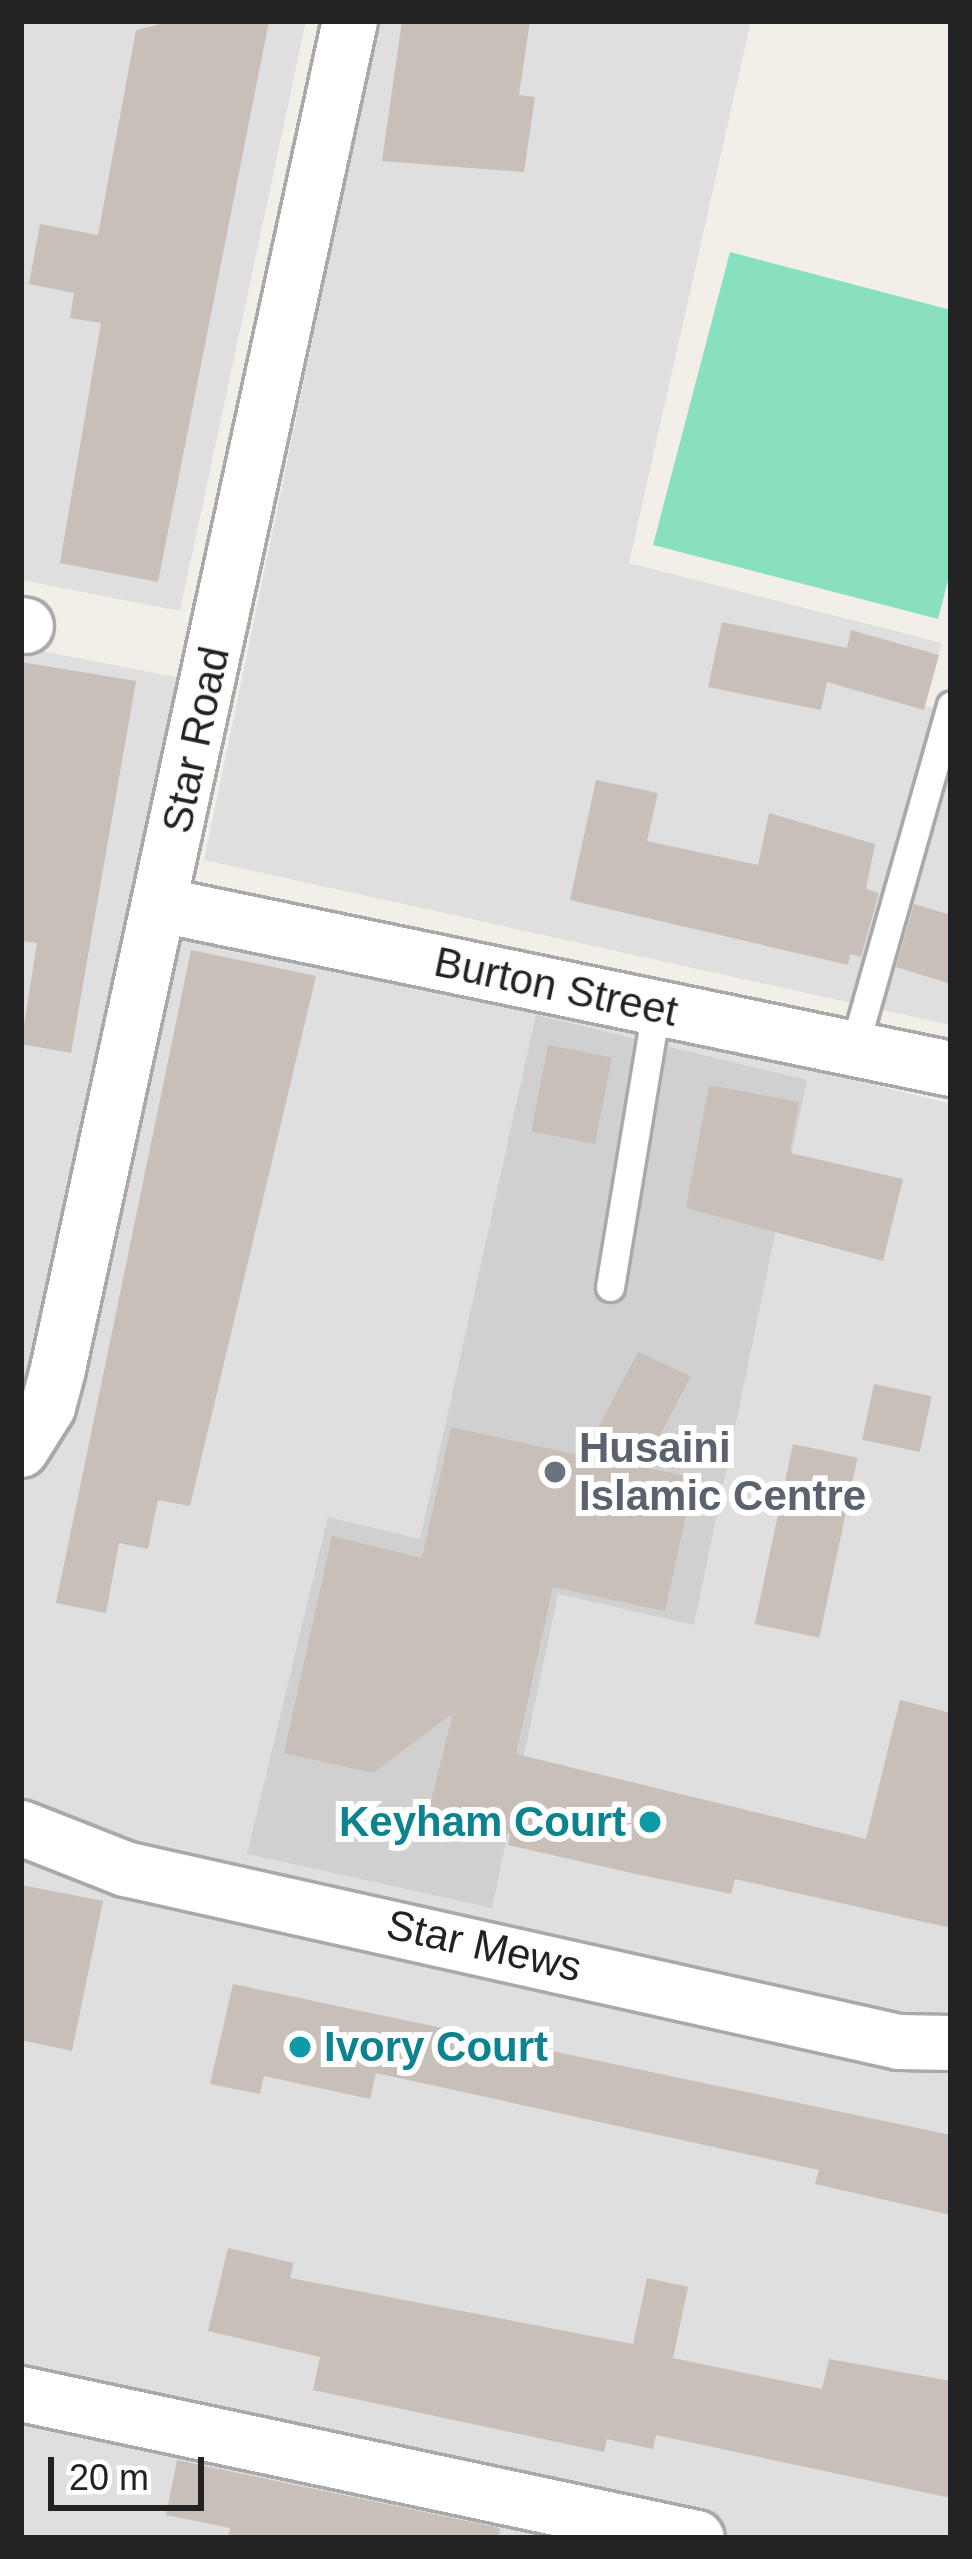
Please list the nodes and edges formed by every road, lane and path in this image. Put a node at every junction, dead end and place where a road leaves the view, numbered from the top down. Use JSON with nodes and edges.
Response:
{"nodes":[{"id":1,"x":350,"y":21,"type":"edge"},
{"id":2,"x":951,"y":705,"type":"edge"},
{"id":3,"x":161,"y":905,"type":"junction"},
{"id":4,"x":656,"y":1008,"type":"junction"},
{"id":5,"x":854,"y":1048,"type":"junction"},
{"id":6,"x":951,"y":1069,"type":"edge"},
{"id":7,"x":610,"y":1287,"type":"dead end"},
{"id":8,"x":21,"y":1450,"type":"edge"},
{"id":9,"x":21,"y":1828,"type":"edge"},
{"id":10,"x":951,"y":2043,"type":"edge"},
{"id":11,"x":21,"y":2394,"type":"edge"},
{"id":12,"x":697,"y":2538,"type":"edge"}],
"edges":[{"from":1,"to":3,"type":"street","name":"Star Road"},
{"from":2,"to":5,"type":"lane"},
{"from":3,"to":4,"type":"street","name":"Burton Street"},
{"from":3,"to":8,"type":"street","name":"Star Road"},
{"from":4,"to":5,"type":"street","name":"Burton Street"},
{"from":4,"to":7,"type":"lane"},
{"from":5,"to":6,"type":"street","name":"Burton Street"},
{"from":9,"to":10,"type":"street","name":"Star Mews"},
{"from":11,"to":12,"type":"street"}]}
